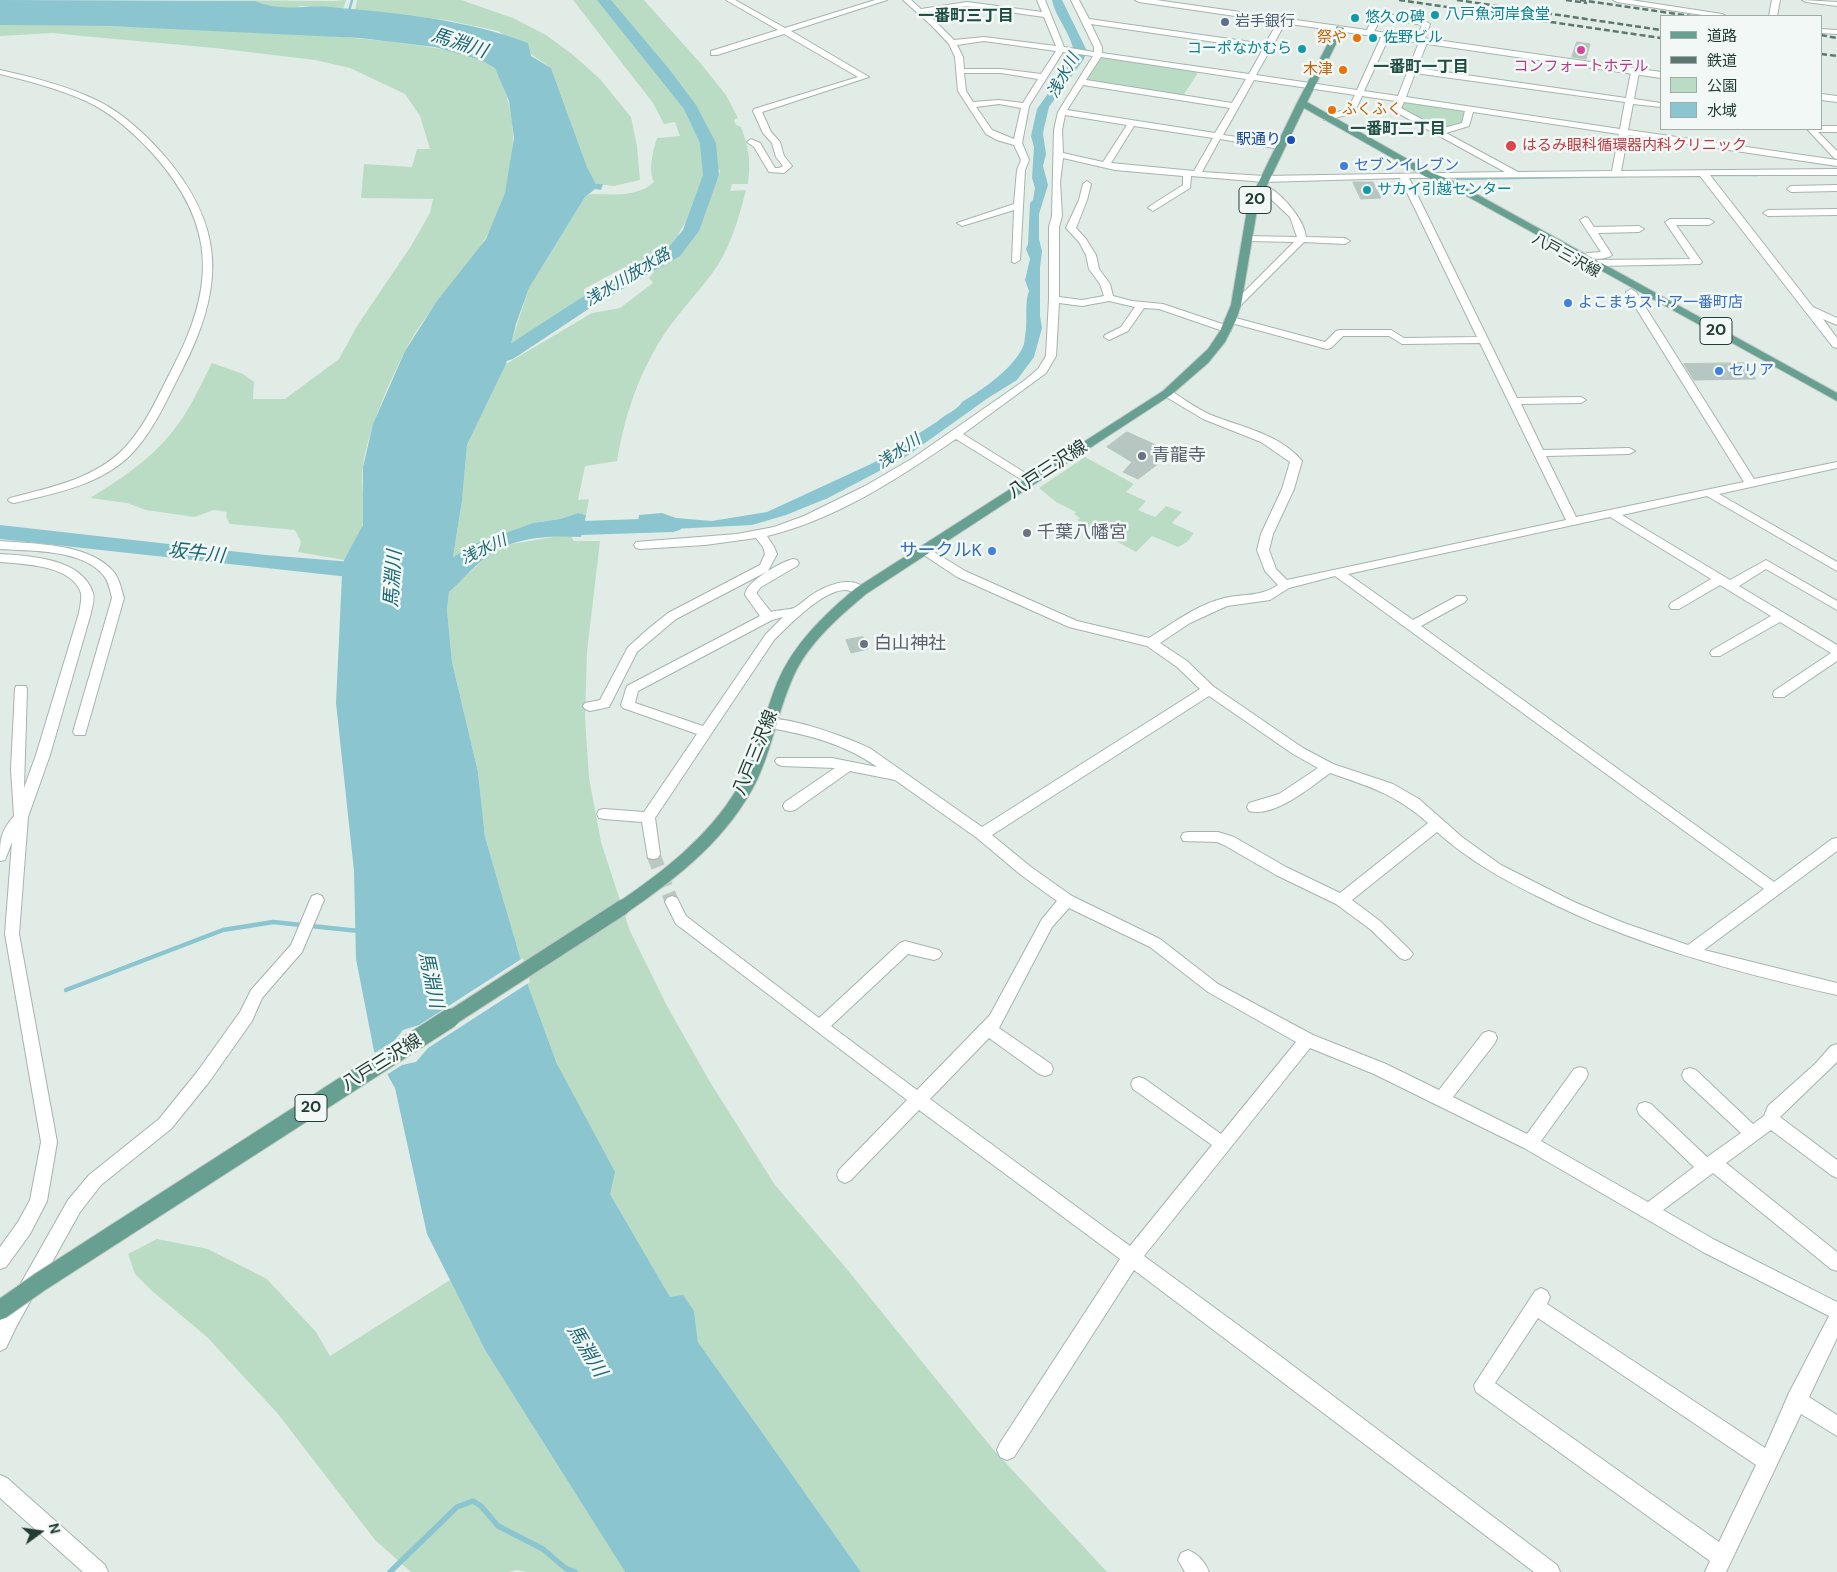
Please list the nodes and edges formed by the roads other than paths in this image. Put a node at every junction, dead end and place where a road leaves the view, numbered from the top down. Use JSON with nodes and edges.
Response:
{"nodes":[{"id":1,"x":730,"y":0,"type":"edge"},
{"id":2,"x":883,"y":0,"type":"edge"},
{"id":3,"x":907,"y":0,"type":"edge"},
{"id":4,"x":1041,"y":0,"type":"edge"},
{"id":5,"x":1075,"y":0,"type":"edge"},
{"id":6,"x":1139,"y":0,"type":"edge"},
{"id":7,"x":1617,"y":0,"type":"edge"},
{"id":8,"x":1776,"y":0,"type":"edge"},
{"id":9,"x":1806,"y":0,"type":"edge"},
{"id":10,"x":1837,"y":4,"type":"edge"},
{"id":11,"x":920,"y":12,"type":"junction"},
{"id":12,"x":1047,"y":15,"type":"junction"},
{"id":13,"x":1715,"y":15,"type":"edge"},
{"id":14,"x":1773,"y":15,"type":"edge"},
{"id":15,"x":1283,"y":20,"type":"junction"},
{"id":16,"x":1086,"y":21,"type":"junction"},
{"id":17,"x":1340,"y":28,"type":"junction"},
{"id":18,"x":786,"y":31,"type":"junction"},
{"id":19,"x":1822,"y":31,"type":"edge"},
{"id":20,"x":1370,"y":32,"type":"junction"},
{"id":21,"x":1837,"y":32,"type":"edge"},
{"id":22,"x":1386,"y":35,"type":"junction"},
{"id":23,"x":1422,"y":40,"type":"junction"},
{"id":24,"x":952,"y":43,"type":"junction"},
{"id":25,"x":1267,"y":47,"type":"junction"},
{"id":26,"x":1063,"y":50,"type":"junction"},
{"id":27,"x":714,"y":53,"type":"dead end"},
{"id":28,"x":1098,"y":55,"type":"junction"},
{"id":29,"x":1413,"y":70,"type":"junction"},
{"id":30,"x":960,"y":71,"type":"junction"},
{"id":31,"x":0,"y":72,"type":"edge"},
{"id":32,"x":1635,"y":72,"type":"junction"},
{"id":33,"x":1660,"y":75,"type":"edge"},
{"id":34,"x":1044,"y":77,"type":"junction"},
{"id":35,"x":1250,"y":78,"type":"junction"},
{"id":36,"x":1081,"y":82,"type":"junction"},
{"id":37,"x":1310,"y":86,"type":"junction"},
{"id":38,"x":1359,"y":94,"type":"junction"},
{"id":39,"x":1822,"y":97,"type":"edge"},
{"id":40,"x":1400,"y":99,"type":"junction"},
{"id":41,"x":1837,"y":99,"type":"edge"},
{"id":42,"x":1629,"y":100,"type":"junction"},
{"id":43,"x":1301,"y":103,"type":"junction"},
{"id":44,"x":970,"y":105,"type":"junction"},
{"id":45,"x":1660,"y":105,"type":"edge"},
{"id":46,"x":1026,"y":106,"type":"junction"},
{"id":47,"x":1234,"y":106,"type":"junction"},
{"id":48,"x":1469,"y":109,"type":"junction"},
{"id":49,"x":1062,"y":112,"type":"junction"},
{"id":50,"x":1327,"y":118,"type":"junction"},
{"id":51,"x":1132,"y":122,"type":"junction"},
{"id":52,"x":1822,"y":129,"type":"edge"},
{"id":53,"x":1837,"y":129,"type":"edge"},
{"id":54,"x":1812,"y":130,"type":"edge"},
{"id":55,"x":1439,"y":132,"type":"junction"},
{"id":56,"x":1624,"y":132,"type":"junction"},
{"id":57,"x":1217,"y":136,"type":"junction"},
{"id":58,"x":751,"y":142,"type":"dead end"},
{"id":59,"x":1018,"y":143,"type":"junction"},
{"id":60,"x":1280,"y":146,"type":"junction"},
{"id":61,"x":1833,"y":148,"type":"edge"},
{"id":62,"x":1059,"y":155,"type":"junction"},
{"id":63,"x":1837,"y":156,"type":"edge"},
{"id":64,"x":1837,"y":163,"type":"edge"},
{"id":65,"x":1106,"y":164,"type":"junction"},
{"id":66,"x":1837,"y":172,"type":"edge"},
{"id":67,"x":1703,"y":173,"type":"junction"},
{"id":68,"x":1192,"y":174,"type":"junction"},
{"id":69,"x":1616,"y":174,"type":"junction"},
{"id":70,"x":1403,"y":175,"type":"junction"},
{"id":71,"x":1429,"y":175,"type":"junction"},
{"id":72,"x":1517,"y":175,"type":"junction"},
{"id":73,"x":1262,"y":182,"type":"junction"},
{"id":74,"x":1087,"y":184,"type":"dead end"},
{"id":75,"x":1837,"y":188,"type":"edge"},
{"id":76,"x":1791,"y":189,"type":"dead end"},
{"id":77,"x":1019,"y":205,"type":"junction"},
{"id":78,"x":1153,"y":208,"type":"dead end"},
{"id":79,"x":1768,"y":212,"type":"dead end"},
{"id":80,"x":1837,"y":212,"type":"edge"},
{"id":81,"x":1585,"y":220,"type":"dead end"},
{"id":82,"x":1709,"y":222,"type":"dead end"},
{"id":83,"x":962,"y":223,"type":"dead end"},
{"id":84,"x":1639,"y":229,"type":"dead end"},
{"id":85,"x":1591,"y":230,"type":"junction"},
{"id":86,"x":1249,"y":238,"type":"junction"},
{"id":87,"x":1302,"y":239,"type":"junction"},
{"id":88,"x":1345,"y":241,"type":"dead end"},
{"id":89,"x":1581,"y":256,"type":"junction"},
{"id":90,"x":1015,"y":260,"type":"dead end"},
{"id":91,"x":1595,"y":263,"type":"junction"},
{"id":92,"x":1631,"y":292,"type":"junction"},
{"id":93,"x":1109,"y":298,"type":"junction"},
{"id":94,"x":1054,"y":300,"type":"junction"},
{"id":95,"x":1141,"y":305,"type":"junction"},
{"id":96,"x":1236,"y":305,"type":"junction"},
{"id":97,"x":1810,"y":309,"type":"junction"},
{"id":98,"x":1837,"y":322,"type":"edge"},
{"id":99,"x":1229,"y":324,"type":"junction"},
{"id":100,"x":1109,"y":337,"type":"dead end"},
{"id":101,"x":1484,"y":340,"type":"junction"},
{"id":102,"x":1837,"y":345,"type":"edge"},
{"id":103,"x":1167,"y":393,"type":"junction"},
{"id":104,"x":1837,"y":398,"type":"edge"},
{"id":105,"x":1581,"y":400,"type":"dead end"},
{"id":106,"x":1514,"y":401,"type":"junction"},
{"id":107,"x":1837,"y":408,"type":"edge"},
{"id":108,"x":956,"y":434,"type":"junction"},
{"id":109,"x":1629,"y":451,"type":"dead end"},
{"id":110,"x":1539,"y":453,"type":"junction"},
{"id":111,"x":1837,"y":466,"type":"edge"},
{"id":112,"x":1031,"y":481,"type":"junction"},
{"id":113,"x":1751,"y":484,"type":"junction"},
{"id":114,"x":1709,"y":493,"type":"junction"},
{"id":115,"x":14,"y":500,"type":"dead end"},
{"id":116,"x":1614,"y":514,"type":"junction"},
{"id":117,"x":1573,"y":522,"type":"junction"},
{"id":118,"x":758,"y":534,"type":"junction"},
{"id":119,"x":0,"y":545,"type":"edge"},
{"id":120,"x":640,"y":545,"type":"dead end"},
{"id":121,"x":924,"y":551,"type":"junction"},
{"id":122,"x":0,"y":558,"type":"edge"},
{"id":123,"x":793,"y":564,"type":"dead end"},
{"id":124,"x":1837,"y":567,"type":"edge"},
{"id":125,"x":1337,"y":572,"type":"junction"},
{"id":126,"x":1726,"y":582,"type":"junction"},
{"id":127,"x":1285,"y":585,"type":"junction"},
{"id":128,"x":861,"y":591,"type":"junction"},
{"id":129,"x":1462,"y":599,"type":"dead end"},
{"id":130,"x":1675,"y":606,"type":"dead end"},
{"id":131,"x":1837,"y":606,"type":"edge"},
{"id":132,"x":796,"y":612,"type":"junction"},
{"id":133,"x":1780,"y":616,"type":"junction"},
{"id":134,"x":768,"y":617,"type":"junction"},
{"id":135,"x":1412,"y":626,"type":"junction"},
{"id":136,"x":1151,"y":643,"type":"junction"},
{"id":137,"x":1716,"y":653,"type":"dead end"},
{"id":138,"x":1835,"y":658,"type":"edge"},
{"id":139,"x":21,"y":689,"type":"dead end"},
{"id":140,"x":1209,"y":690,"type":"junction"},
{"id":141,"x":1779,"y":694,"type":"dead end"},
{"id":142,"x":590,"y":706,"type":"dead end"},
{"id":143,"x":770,"y":723,"type":"junction"},
{"id":144,"x":80,"y":732,"type":"dead end"},
{"id":145,"x":706,"y":732,"type":"junction"},
{"id":146,"x":782,"y":761,"type":"dead end"},
{"id":147,"x":848,"y":766,"type":"junction"},
{"id":148,"x":1328,"y":767,"type":"junction"},
{"id":149,"x":899,"y":776,"type":"junction"},
{"id":150,"x":790,"y":806,"type":"dead end"},
{"id":151,"x":1254,"y":806,"type":"dead end"},
{"id":152,"x":604,"y":814,"type":"dead end"},
{"id":153,"x":21,"y":817,"type":"junction"},
{"id":154,"x":648,"y":817,"type":"junction"},
{"id":155,"x":1438,"y":824,"type":"junction"},
{"id":156,"x":982,"y":834,"type":"junction"},
{"id":157,"x":1188,"y":837,"type":"dead end"},
{"id":158,"x":1837,"y":842,"type":"edge"},
{"id":159,"x":654,"y":854,"type":"tunnel mouth"},
{"id":160,"x":0,"y":856,"type":"edge"},
{"id":161,"x":1775,"y":890,"type":"junction"},
{"id":162,"x":316,"y":900,"type":"dead end"},
{"id":163,"x":1067,"y":900,"type":"junction"},
{"id":164,"x":1341,"y":900,"type":"junction"},
{"id":165,"x":672,"y":902,"type":"tunnel mouth"},
{"id":166,"x":1690,"y":952,"type":"junction"},
{"id":167,"x":934,"y":954,"type":"dead end"},
{"id":168,"x":1405,"y":954,"type":"dead end"},
{"id":169,"x":1837,"y":989,"type":"edge"},
{"id":170,"x":820,"y":1027,"type":"junction"},
{"id":171,"x":987,"y":1028,"type":"junction"},
{"id":172,"x":1489,"y":1038,"type":"dead end"},
{"id":173,"x":1307,"y":1040,"type":"junction"},
{"id":174,"x":1837,"y":1051,"type":"edge"},
{"id":175,"x":1045,"y":1069,"type":"dead end"},
{"id":176,"x":1580,"y":1074,"type":"dead end"},
{"id":177,"x":1690,"y":1075,"type":"dead end"},
{"id":178,"x":1140,"y":1084,"type":"dead end"},
{"id":179,"x":1443,"y":1098,"type":"junction"},
{"id":180,"x":919,"y":1100,"type":"junction"},
{"id":181,"x":1645,"y":1109,"type":"dead end"},
{"id":182,"x":1771,"y":1120,"type":"junction"},
{"id":183,"x":1753,"y":1134,"type":"junction"},
{"id":184,"x":1530,"y":1143,"type":"junction"},
{"id":185,"x":1223,"y":1144,"type":"junction"},
{"id":186,"x":1710,"y":1165,"type":"junction"},
{"id":187,"x":1837,"y":1170,"type":"edge"},
{"id":188,"x":845,"y":1175,"type":"dead end"},
{"id":189,"x":1647,"y":1212,"type":"junction"},
{"id":190,"x":1132,"y":1257,"type":"junction"},
{"id":191,"x":0,"y":1261,"type":"edge"},
{"id":192,"x":1837,"y":1263,"type":"edge"},
{"id":193,"x":0,"y":1310,"type":"edge"},
{"id":194,"x":1837,"y":1312,"type":"edge"},
{"id":195,"x":1837,"y":1318,"type":"edge"},
{"id":196,"x":0,"y":1342,"type":"edge"},
{"id":197,"x":1796,"y":1400,"type":"junction"},
{"id":198,"x":1837,"y":1426,"type":"edge"},
{"id":199,"x":1007,"y":1450,"type":"dead end"},
{"id":200,"x":1767,"y":1461,"type":"junction"},
{"id":201,"x":0,"y":1485,"type":"edge"},
{"id":202,"x":1719,"y":1564,"type":"edge"},
{"id":203,"x":98,"y":1572,"type":"edge"},
{"id":204,"x":1550,"y":1572,"type":"edge"}],
"edges":[{"from":1,"to":18,"type":"street"},
{"from":2,"to":18,"type":"street"},
{"from":3,"to":11,"type":"street"},
{"from":4,"to":12,"type":"street"},
{"from":5,"to":16,"type":"street"},
{"from":6,"to":15,"type":"street"},
{"from":7,"to":13,"type":"street"},
{"from":8,"to":14,"type":"street"},
{"from":9,"to":10,"type":"street"},
{"from":11,"to":12,"type":"street"},
{"from":11,"to":24,"type":"street"},
{"from":12,"to":26,"type":"street"},
{"from":15,"to":17,"type":"street"},
{"from":15,"to":25,"type":"street"},
{"from":16,"to":25,"type":"street"},
{"from":16,"to":28,"type":"street"},
{"from":17,"to":20,"type":"street"},
{"from":17,"to":37,"type":"main road","name":"八戸三沢線","number":"20"},
{"from":18,"to":27,"type":"street"},
{"from":18,"to":58,"type":"street"},
{"from":19,"to":21,"type":"street"},
{"from":20,"to":22,"type":"street"},
{"from":20,"to":23,"type":"street"},
{"from":22,"to":23,"type":"street"},
{"from":22,"to":38,"type":"street"},
{"from":23,"to":29,"type":"street"},
{"from":23,"to":32,"type":"street"},
{"from":24,"to":26,"type":"street"},
{"from":24,"to":30,"type":"street"},
{"from":25,"to":35,"type":"street"},
{"from":26,"to":28,"type":"street"},
{"from":26,"to":34,"type":"street"},
{"from":28,"to":35,"type":"street"},
{"from":28,"to":36,"type":"street"},
{"from":29,"to":40,"type":"street"},
{"from":29,"to":42,"type":"street"},
{"from":30,"to":34,"type":"street"},
{"from":30,"to":44,"type":"street"},
{"from":31,"to":115,"type":"street"},
{"from":32,"to":33,"type":"street"},
{"from":32,"to":42,"type":"street"},
{"from":34,"to":46,"type":"street"},
{"from":35,"to":37,"type":"street"},
{"from":35,"to":47,"type":"street"},
{"from":36,"to":47,"type":"street"},
{"from":36,"to":49,"type":"street"},
{"from":37,"to":38,"type":"street"},
{"from":37,"to":43,"type":"main road","name":"八戸三沢線","number":"20"},
{"from":38,"to":40,"type":"street"},
{"from":38,"to":50,"type":"street"},
{"from":39,"to":41,"type":"street"},
{"from":40,"to":48,"type":"street"},
{"from":40,"to":55,"type":"street"},
{"from":42,"to":45,"type":"street"},
{"from":42,"to":56,"type":"street"},
{"from":43,"to":50,"type":"main road","name":"八戸三沢線","number":"20"},
{"from":43,"to":60,"type":"main road","name":"八戸三沢線","number":"20"},
{"from":44,"to":46,"type":"street"},
{"from":44,"to":59,"type":"street"},
{"from":46,"to":59,"type":"street"},
{"from":47,"to":57,"type":"street"},
{"from":48,"to":55,"type":"street"},
{"from":48,"to":56,"type":"street"},
{"from":49,"to":51,"type":"street"},
{"from":49,"to":62,"type":"street"},
{"from":50,"to":71,"type":"main road","name":"八戸三沢線","number":"20"},
{"from":51,"to":57,"type":"street"},
{"from":51,"to":65,"type":"street"},
{"from":52,"to":53,"type":"street"},
{"from":54,"to":61,"type":"street"},
{"from":55,"to":72,"type":"street"},
{"from":56,"to":64,"type":"street"},
{"from":56,"to":69,"type":"street"},
{"from":57,"to":60,"type":"street"},
{"from":57,"to":68,"type":"street"},
{"from":59,"to":77,"type":"street"},
{"from":60,"to":73,"type":"main road","name":"八戸三沢線","number":"20"},
{"from":61,"to":63,"type":"street"},
{"from":62,"to":65,"type":"street"},
{"from":62,"to":94,"type":"street"},
{"from":65,"to":68,"type":"street"},
{"from":66,"to":67,"type":"street"},
{"from":67,"to":69,"type":"street"},
{"from":67,"to":97,"type":"street"},
{"from":68,"to":73,"type":"street"},
{"from":68,"to":78,"type":"street"},
{"from":69,"to":72,"type":"street"},
{"from":70,"to":71,"type":"street"},
{"from":70,"to":73,"type":"street"},
{"from":70,"to":101,"type":"street"},
{"from":71,"to":72,"type":"street"},
{"from":71,"to":89,"type":"main road","name":"八戸三沢線","number":"20"},
{"from":71,"to":92,"type":"main road","name":"八戸三沢線","number":"20"},
{"from":73,"to":86,"type":"main road","name":"八戸三沢線","number":"20"},
{"from":73,"to":87,"type":"street"},
{"from":74,"to":93,"type":"street"},
{"from":75,"to":76,"type":"street"},
{"from":77,"to":83,"type":"street"},
{"from":77,"to":90,"type":"street"},
{"from":79,"to":80,"type":"street"},
{"from":81,"to":85,"type":"street"},
{"from":82,"to":91,"type":"street"},
{"from":84,"to":85,"type":"street"},
{"from":85,"to":89,"type":"street"},
{"from":86,"to":87,"type":"street"},
{"from":86,"to":96,"type":"main road","name":"八戸三沢線","number":"20"},
{"from":87,"to":88,"type":"street"},
{"from":87,"to":96,"type":"street"},
{"from":89,"to":91,"type":"main road","name":"八戸三沢線","number":"20"},
{"from":91,"to":104,"type":"main road","name":"八戸三沢線","number":"20"},
{"from":92,"to":107,"type":"main road","name":"八戸三沢線","number":"20"},
{"from":92,"to":113,"type":"street"},
{"from":93,"to":94,"type":"street"},
{"from":93,"to":95,"type":"street"},
{"from":94,"to":108,"type":"street"},
{"from":95,"to":99,"type":"street"},
{"from":95,"to":100,"type":"street"},
{"from":96,"to":99,"type":"main road","name":"八戸三沢線","number":"20"},
{"from":97,"to":98,"type":"street"},
{"from":97,"to":102,"type":"street"},
{"from":99,"to":101,"type":"street"},
{"from":99,"to":103,"type":"main road","name":"八戸三沢線","number":"20"},
{"from":101,"to":106,"type":"street"},
{"from":103,"to":112,"type":"main road","name":"八戸三沢線","number":"20"},
{"from":103,"to":127,"type":"street"},
{"from":105,"to":106,"type":"street"},
{"from":106,"to":110,"type":"street"},
{"from":108,"to":112,"type":"street"},
{"from":108,"to":118,"type":"street"},
{"from":109,"to":110,"type":"street"},
{"from":110,"to":117,"type":"street"},
{"from":111,"to":113,"type":"street"},
{"from":112,"to":121,"type":"main road","name":"八戸三沢線","number":"20"},
{"from":113,"to":114,"type":"street"},
{"from":114,"to":116,"type":"street"},
{"from":114,"to":124,"type":"street"},
{"from":116,"to":117,"type":"street"},
{"from":116,"to":126,"type":"street"},
{"from":117,"to":125,"type":"street"},
{"from":118,"to":120,"type":"street"},
{"from":118,"to":142,"type":"street"},
{"from":119,"to":144,"type":"street"},
{"from":121,"to":128,"type":"main road","name":"八戸三沢線","number":"20"},
{"from":121,"to":136,"type":"street"},
{"from":122,"to":153,"type":"street"},
{"from":123,"to":134,"type":"street"},
{"from":125,"to":127,"type":"street"},
{"from":125,"to":135,"type":"street"},
{"from":126,"to":130,"type":"street"},
{"from":126,"to":131,"type":"street"},
{"from":126,"to":133,"type":"street"},
{"from":127,"to":136,"type":"street"},
{"from":128,"to":132,"type":"street"},
{"from":128,"to":143,"type":"main road","name":"八戸三沢線","number":"20"},
{"from":129,"to":135,"type":"street"},
{"from":132,"to":134,"type":"street"},
{"from":132,"to":145,"type":"street"},
{"from":133,"to":137,"type":"street"},
{"from":133,"to":138,"type":"street"},
{"from":134,"to":145,"type":"street"},
{"from":135,"to":161,"type":"street"},
{"from":136,"to":140,"type":"street"},
{"from":138,"to":141,"type":"street"},
{"from":139,"to":153,"type":"street"},
{"from":140,"to":148,"type":"street"},
{"from":140,"to":156,"type":"street"},
{"from":143,"to":149,"type":"street"},
{"from":143,"to":193,"type":"main road","name":"八戸三沢線","number":"20","bridge":true},
{"from":145,"to":154,"type":"street"},
{"from":146,"to":147,"type":"street"},
{"from":147,"to":149,"type":"street"},
{"from":147,"to":150,"type":"street"},
{"from":148,"to":151,"type":"street"},
{"from":148,"to":155,"type":"street"},
{"from":149,"to":156,"type":"street"},
{"from":152,"to":154,"type":"street"},
{"from":153,"to":160,"type":"street"},
{"from":153,"to":191,"type":"street"},
{"from":154,"to":159,"type":"street"},
{"from":155,"to":164,"type":"street"},
{"from":155,"to":166,"type":"street"},
{"from":156,"to":163,"type":"street"},
{"from":157,"to":164,"type":"street"},
{"from":158,"to":161,"type":"street"},
{"from":161,"to":166,"type":"street"},
{"from":162,"to":196,"type":"street"},
{"from":163,"to":171,"type":"street"},
{"from":163,"to":173,"type":"street"},
{"from":164,"to":168,"type":"street"},
{"from":165,"to":170,"type":"street"},
{"from":166,"to":169,"type":"street"},
{"from":167,"to":170,"type":"street"},
{"from":170,"to":180,"type":"street"},
{"from":171,"to":175,"type":"street"},
{"from":171,"to":180,"type":"street"},
{"from":172,"to":179,"type":"street"},
{"from":173,"to":179,"type":"street"},
{"from":173,"to":185,"type":"street"},
{"from":174,"to":182,"type":"street"},
{"from":176,"to":184,"type":"street"},
{"from":177,"to":183,"type":"street"},
{"from":178,"to":185,"type":"street"},
{"from":179,"to":184,"type":"street"},
{"from":180,"to":188,"type":"street"},
{"from":180,"to":190,"type":"street"},
{"from":181,"to":186,"type":"street"},
{"from":182,"to":183,"type":"street"},
{"from":182,"to":187,"type":"street"},
{"from":183,"to":186,"type":"street"},
{"from":184,"to":189,"type":"street"},
{"from":185,"to":190,"type":"street"},
{"from":186,"to":189,"type":"street"},
{"from":186,"to":192,"type":"street"},
{"from":189,"to":194,"type":"street"},
{"from":190,"to":199,"type":"street"},
{"from":190,"to":204,"type":"street"},
{"from":195,"to":197,"type":"street"},
{"from":197,"to":198,"type":"street"},
{"from":197,"to":200,"type":"street"},
{"from":200,"to":202,"type":"street"},
{"from":200,"to":202,"type":"street"},
{"from":201,"to":203,"type":"street"}]}
